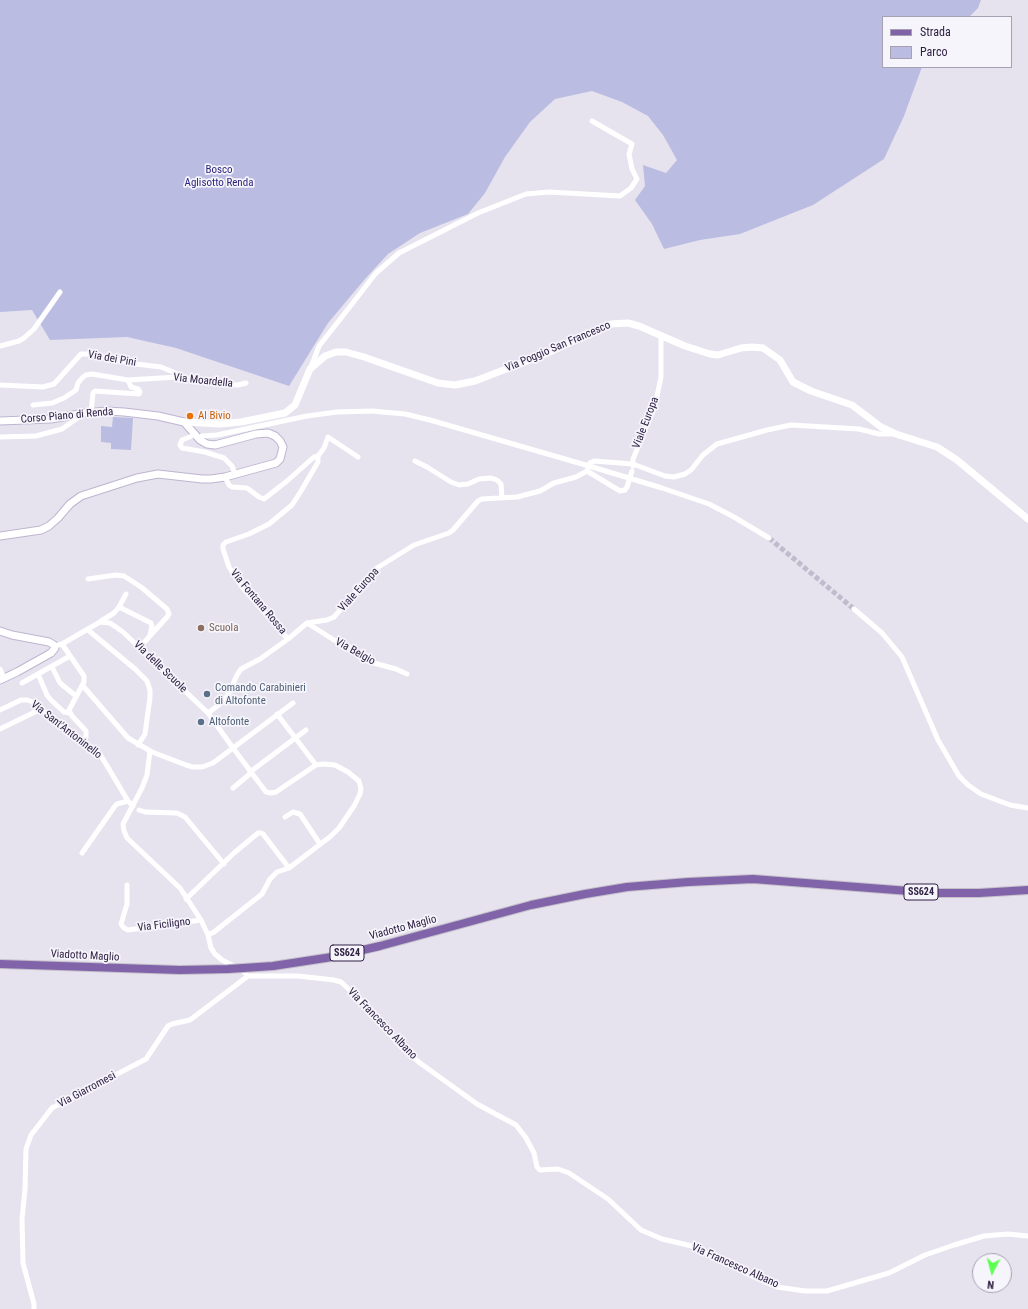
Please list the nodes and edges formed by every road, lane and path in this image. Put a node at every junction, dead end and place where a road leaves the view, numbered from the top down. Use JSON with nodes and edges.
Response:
{"nodes":[{"id":1,"x":592,"y":121,"type":"dead end"},
{"id":2,"x":60,"y":292,"type":"dead end"},
{"id":3,"x":661,"y":335,"type":"junction"},
{"id":4,"x":0,"y":346,"type":"edge"},
{"id":5,"x":310,"y":369,"type":"junction"},
{"id":6,"x":178,"y":377,"type":"junction"},
{"id":7,"x":128,"y":380,"type":"junction"},
{"id":8,"x":246,"y":383,"type":"dead end"},
{"id":9,"x":0,"y":384,"type":"edge"},
{"id":10,"x":33,"y":405,"type":"dead end"},
{"id":11,"x":88,"y":412,"type":"junction"},
{"id":12,"x":0,"y":421,"type":"edge"},
{"id":13,"x":184,"y":422,"type":"junction"},
{"id":14,"x":896,"y":434,"type":"junction"},
{"id":15,"x":192,"y":436,"type":"dead end"},
{"id":16,"x":202,"y":436,"type":"dead end"},
{"id":17,"x":0,"y":437,"type":"edge"},
{"id":18,"x":318,"y":456,"type":"junction"},
{"id":19,"x":358,"y":457,"type":"dead end"},
{"id":20,"x":415,"y":461,"type":"dead end"},
{"id":21,"x":633,"y":464,"type":"junction"},
{"id":22,"x":588,"y":468,"type":"junction"},
{"id":23,"x":235,"y":474,"type":"junction"},
{"id":24,"x":225,"y":476,"type":"junction"},
{"id":25,"x":502,"y":498,"type":"junction"},
{"id":26,"x":1028,"y":519,"type":"edge"},
{"id":27,"x":0,"y":536,"type":"edge"},
{"id":28,"x":769,"y":538,"type":"tunnel mouth"},
{"id":29,"x":88,"y":579,"type":"dead end"},
{"id":30,"x":126,"y":594,"type":"dead end"},
{"id":31,"x":119,"y":607,"type":"junction"},
{"id":32,"x":854,"y":609,"type":"tunnel mouth"},
{"id":33,"x":100,"y":622,"type":"junction"},
{"id":34,"x":306,"y":623,"type":"junction"},
{"id":35,"x":88,"y":630,"type":"junction"},
{"id":36,"x":0,"y":631,"type":"edge"},
{"id":37,"x":150,"y":635,"type":"junction"},
{"id":38,"x":288,"y":639,"type":"junction"},
{"id":39,"x":58,"y":645,"type":"junction"},
{"id":40,"x":140,"y":647,"type":"junction"},
{"id":41,"x":70,"y":656,"type":"junction"},
{"id":42,"x":52,"y":667,"type":"junction"},
{"id":43,"x":0,"y":669,"type":"edge"},
{"id":44,"x":38,"y":674,"type":"junction"},
{"id":45,"x":407,"y":674,"type":"dead end"},
{"id":46,"x":2,"y":679,"type":"edge"},
{"id":47,"x":22,"y":682,"type":"dead end"},
{"id":48,"x":83,"y":686,"type":"junction"},
{"id":49,"x":76,"y":696,"type":"junction"},
{"id":50,"x":292,"y":703,"type":"dead end"},
{"id":51,"x":41,"y":708,"type":"junction"},
{"id":52,"x":0,"y":710,"type":"edge"},
{"id":53,"x":208,"y":712,"type":"junction"},
{"id":54,"x":70,"y":713,"type":"junction"},
{"id":55,"x":277,"y":714,"type":"junction"},
{"id":56,"x":0,"y":729,"type":"edge"},
{"id":57,"x":306,"y":730,"type":"dead end"},
{"id":58,"x":296,"y":738,"type":"junction"},
{"id":59,"x":83,"y":741,"type":"junction"},
{"id":60,"x":138,"y":745,"type":"junction"},
{"id":61,"x":233,"y":748,"type":"junction"},
{"id":62,"x":150,"y":750,"type":"junction"},
{"id":63,"x":316,"y":765,"type":"junction"},
{"id":64,"x":251,"y":773,"type":"junction"},
{"id":65,"x":233,"y":788,"type":"dead end"},
{"id":66,"x":128,"y":801,"type":"junction"},
{"id":67,"x":134,"y":808,"type":"junction"},
{"id":68,"x":1028,"y":808,"type":"edge"},
{"id":69,"x":285,"y":816,"type":"dead end"},
{"id":70,"x":320,"y":844,"type":"junction"},
{"id":71,"x":82,"y":854,"type":"dead end"},
{"id":72,"x":224,"y":864,"type":"junction"},
{"id":73,"x":289,"y":868,"type":"junction"},
{"id":74,"x":127,"y":885,"type":"dead end"},
{"id":75,"x":1028,"y":890,"type":"edge"},
{"id":76,"x":186,"y":899,"type":"junction"},
{"id":77,"x":201,"y":920,"type":"junction"},
{"id":78,"x":208,"y":935,"type":"junction"},
{"id":79,"x":0,"y":964,"type":"edge"},
{"id":80,"x":248,"y":976,"type":"junction"},
{"id":81,"x":1028,"y":1236,"type":"edge"},
{"id":82,"x":34,"y":1309,"type":"edge"}],
"edges":[{"from":1,"to":5,"type":"street"},
{"from":2,"to":4,"type":"street"},
{"from":3,"to":5,"type":"street","name":"Via Poggio San Francesco"},
{"from":3,"to":14,"type":"street","name":"Via Poggio San Francesco"},
{"from":3,"to":21,"type":"street","name":"Viale Europa"},
{"from":5,"to":13,"type":"street","name":"Via Poggio San Francesco"},
{"from":6,"to":7,"type":"street","name":"Via Moardella"},
{"from":6,"to":8,"type":"street","name":"Via Moardella"},
{"from":6,"to":9,"type":"street","name":"Via dei Pini"},
{"from":7,"to":10,"type":"street","name":"Via Moardella"},
{"from":7,"to":11,"type":"street"},
{"from":11,"to":12,"type":"street","name":"Corso Piano di Renda"},
{"from":11,"to":13,"type":"street","name":"Corso Piano di Renda"},
{"from":11,"to":17,"type":"street"},
{"from":13,"to":23,"type":"street"},
{"from":14,"to":21,"type":"street","name":"Viale Europa"},
{"from":14,"to":26,"type":"street","name":"Via Poggio San Francesco"},
{"from":15,"to":23,"type":"street"},
{"from":16,"to":22,"type":"street"},
{"from":18,"to":19,"type":"street","name":"Via Fontana Rossa"},
{"from":18,"to":24,"type":"street"},
{"from":18,"to":38,"type":"street","name":"Via Fontana Rossa"},
{"from":20,"to":25,"type":"street"},
{"from":21,"to":22,"type":"street","name":"Viale Europa"},
{"from":21,"to":22,"type":"street","name":"Viale Europa","bridge":true},
{"from":22,"to":25,"type":"street","name":"Viale Europa"},
{"from":22,"to":28,"type":"street"},
{"from":23,"to":24,"type":"street"},
{"from":24,"to":27,"type":"street"},
{"from":25,"to":34,"type":"street","name":"Viale Europa"},
{"from":29,"to":37,"type":"street"},
{"from":30,"to":31,"type":"street"},
{"from":31,"to":33,"type":"street"},
{"from":31,"to":37,"type":"street"},
{"from":32,"to":68,"type":"street"},
{"from":33,"to":35,"type":"street"},
{"from":33,"to":40,"type":"street","name":"Via delle Scuole"},
{"from":34,"to":38,"type":"street"},
{"from":34,"to":45,"type":"street","name":"Via Belgio"},
{"from":35,"to":39,"type":"street"},
{"from":35,"to":60,"type":"street"},
{"from":36,"to":39,"type":"street"},
{"from":37,"to":40,"type":"street"},
{"from":38,"to":53,"type":"street"},
{"from":39,"to":41,"type":"street"},
{"from":39,"to":46,"type":"street"},
{"from":40,"to":53,"type":"street","name":"Via delle Scuole"},
{"from":41,"to":42,"type":"street"},
{"from":41,"to":48,"type":"street"},
{"from":42,"to":44,"type":"street"},
{"from":42,"to":49,"type":"street"},
{"from":43,"to":46,"type":"street"},
{"from":44,"to":47,"type":"street"},
{"from":44,"to":54,"type":"street"},
{"from":48,"to":49,"type":"street"},
{"from":48,"to":60,"type":"street"},
{"from":49,"to":54,"type":"street"},
{"from":50,"to":55,"type":"street"},
{"from":51,"to":52,"type":"street","name":"Via Sant'Antoninello"},
{"from":51,"to":56,"type":"street"},
{"from":51,"to":59,"type":"street","name":"Via Sant'Antoninello"},
{"from":53,"to":61,"type":"street","name":"Via delle Scuole"},
{"from":54,"to":59,"type":"street"},
{"from":55,"to":58,"type":"street"},
{"from":55,"to":61,"type":"street"},
{"from":57,"to":58,"type":"street"},
{"from":58,"to":63,"type":"street"},
{"from":58,"to":64,"type":"street"},
{"from":59,"to":66,"type":"street","name":"Via Sant'Antoninello"},
{"from":60,"to":62,"type":"street"},
{"from":61,"to":62,"type":"street"},
{"from":61,"to":64,"type":"street","name":"Via delle Scuole"},
{"from":62,"to":67,"type":"street"},
{"from":63,"to":64,"type":"street","name":"Via delle Scuole"},
{"from":63,"to":70,"type":"street"},
{"from":64,"to":65,"type":"street"},
{"from":66,"to":67,"type":"street","name":"Via Sant'Antoninello"},
{"from":66,"to":71,"type":"street"},
{"from":67,"to":72,"type":"street"},
{"from":67,"to":76,"type":"street","name":"Via Ficiligno"},
{"from":69,"to":70,"type":"street"},
{"from":70,"to":73,"type":"street"},
{"from":72,"to":73,"type":"street"},
{"from":72,"to":76,"type":"street"},
{"from":73,"to":78,"type":"street"},
{"from":74,"to":77,"type":"street","name":"Via Ficiligno"},
{"from":75,"to":79,"type":"main road","name":"Viadotto Maglio","number":"SS624","bridge":true},
{"from":76,"to":77,"type":"street","name":"Via Ficiligno"},
{"from":77,"to":78,"type":"street","name":"Via Ficiligno"},
{"from":78,"to":80,"type":"street","name":"Via Ficiligno"},
{"from":80,"to":81,"type":"street","name":"Via Francesco Albano"},
{"from":80,"to":82,"type":"street","name":"Via Giarromesi"}]}
